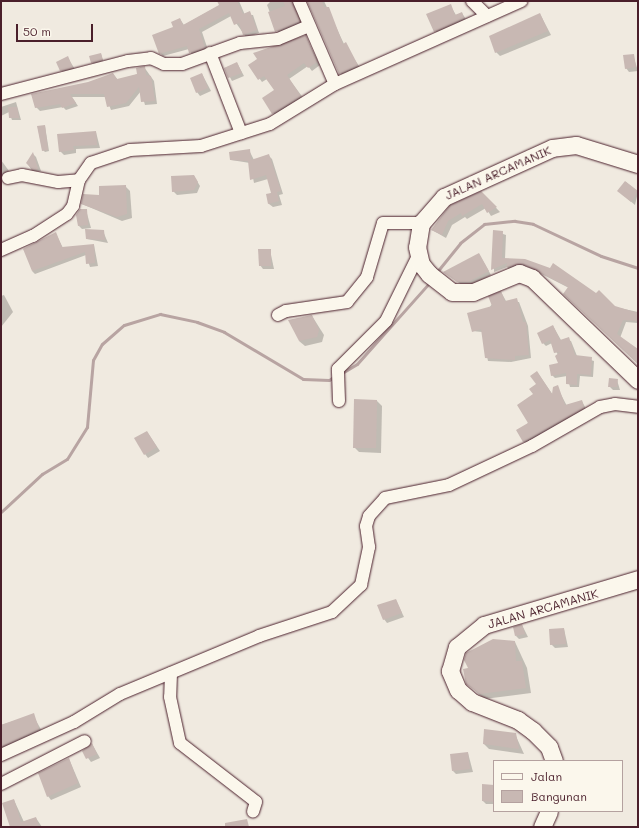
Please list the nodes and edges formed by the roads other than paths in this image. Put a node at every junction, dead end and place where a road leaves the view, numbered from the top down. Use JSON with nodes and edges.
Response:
{"nodes":[{"id":1,"x":299,"y":1,"type":"edge"},
{"id":2,"x":472,"y":1,"type":"edge"},
{"id":3,"x":521,"y":1,"type":"edge"},
{"id":4,"x":488,"y":16,"type":"junction"},
{"id":5,"x":308,"y":26,"type":"junction"},
{"id":6,"x":210,"y":53,"type":"junction"},
{"id":7,"x":335,"y":84,"type":"junction"},
{"id":8,"x":1,"y":94,"type":"edge"},
{"id":9,"x":241,"y":133,"type":"junction"},
{"id":10,"x":638,"y":164,"type":"edge"},
{"id":11,"x":8,"y":178,"type":"dead end"},
{"id":12,"x":79,"y":180,"type":"junction"},
{"id":13,"x":420,"y":223,"type":"junction"},
{"id":14,"x":1,"y":250,"type":"edge"},
{"id":15,"x":418,"y":256,"type":"junction"},
{"id":16,"x":278,"y":315,"type":"dead end"},
{"id":17,"x":638,"y":380,"type":"edge"},
{"id":18,"x":339,"y":401,"type":"dead end"},
{"id":19,"x":638,"y":407,"type":"edge"},
{"id":20,"x":638,"y":579,"type":"edge"},
{"id":21,"x":171,"y":673,"type":"junction"},
{"id":22,"x":85,"y":741,"type":"dead end"},
{"id":23,"x":1,"y":755,"type":"edge"},
{"id":24,"x":554,"y":760,"type":"edge"},
{"id":25,"x":1,"y":784,"type":"edge"},
{"id":26,"x":253,"y":812,"type":"dead end"},
{"id":27,"x":549,"y":812,"type":"edge"},
{"id":28,"x":542,"y":827,"type":"edge"}],
"edges":[{"from":1,"to":5,"type":"street"},
{"from":2,"to":4,"type":"street"},
{"from":3,"to":4,"type":"street"},
{"from":4,"to":7,"type":"street"},
{"from":5,"to":6,"type":"street"},
{"from":5,"to":7,"type":"street"},
{"from":6,"to":8,"type":"street"},
{"from":6,"to":9,"type":"street"},
{"from":7,"to":9,"type":"street"},
{"from":9,"to":12,"type":"street"},
{"from":10,"to":13,"type":"street","name":"JALAN ARCAMANIK"},
{"from":11,"to":12,"type":"street"},
{"from":12,"to":14,"type":"street"},
{"from":13,"to":15,"type":"street"},
{"from":13,"to":16,"type":"street"},
{"from":15,"to":17,"type":"street"},
{"from":15,"to":18,"type":"street"},
{"from":19,"to":21,"type":"street"},
{"from":20,"to":24,"type":"street","name":"JALAN ARCAMANIK"},
{"from":21,"to":23,"type":"street"},
{"from":21,"to":26,"type":"street"},
{"from":22,"to":25,"type":"street"},
{"from":27,"to":28,"type":"street"}]}
